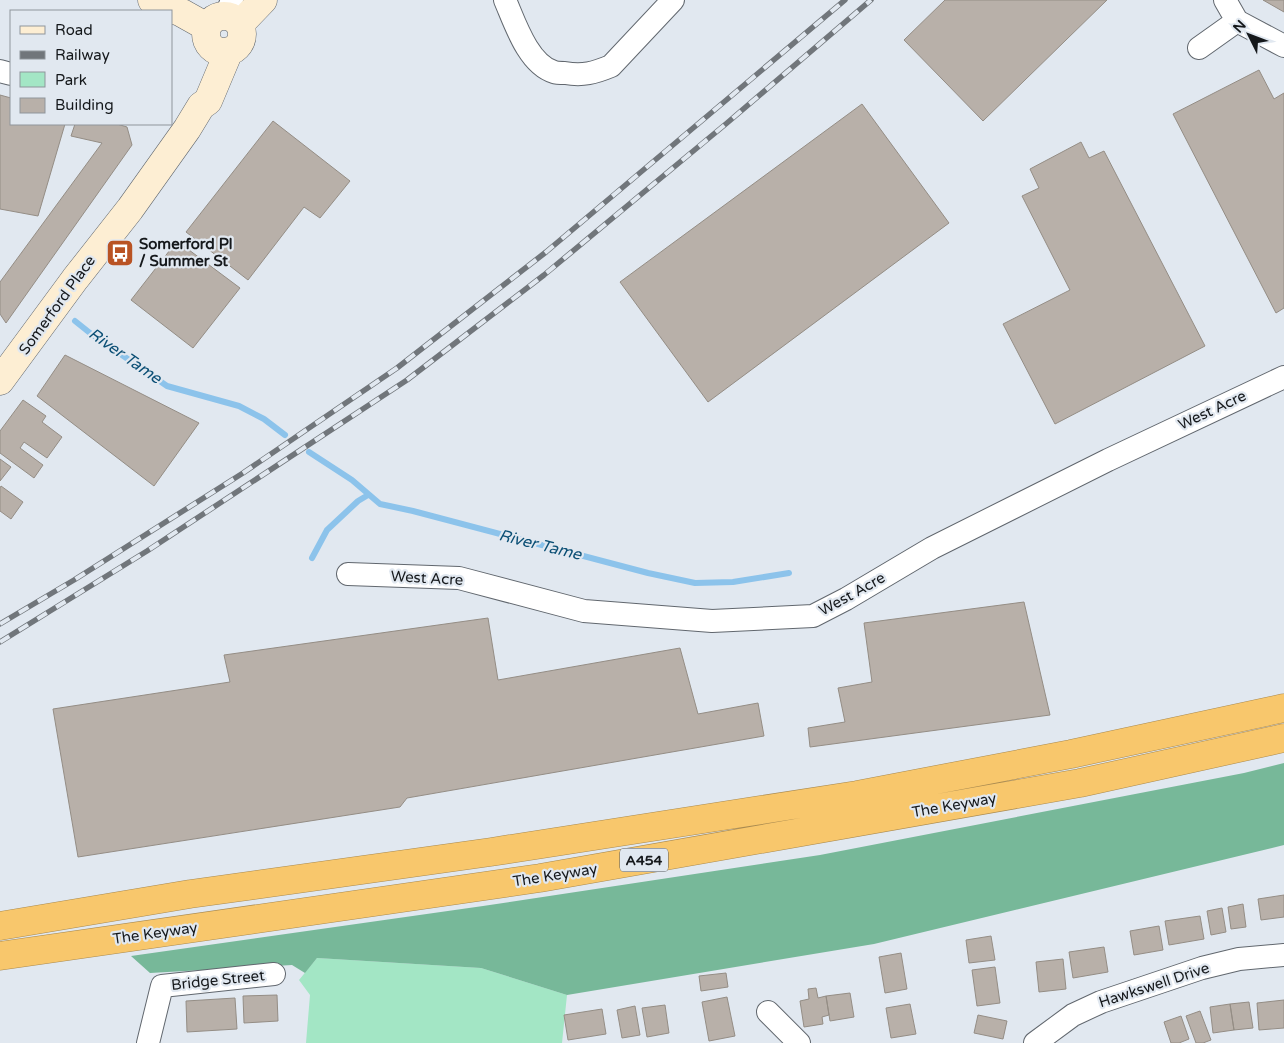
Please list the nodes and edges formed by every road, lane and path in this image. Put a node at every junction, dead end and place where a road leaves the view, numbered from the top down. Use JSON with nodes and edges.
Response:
{"nodes":[{"id":1,"x":152,"y":0,"type":"edge"},
{"id":2,"x":263,"y":0,"type":"edge"},
{"id":3,"x":505,"y":0,"type":"edge"},
{"id":4,"x":673,"y":0,"type":"edge"},
{"id":5,"x":1225,"y":0,"type":"edge"},
{"id":6,"x":1237,"y":21,"type":"junction"},
{"id":7,"x":224,"y":27,"type":"edge"},
{"id":8,"x":1284,"y":46,"type":"edge"},
{"id":9,"x":1199,"y":48,"type":"dead end"},
{"id":10,"x":179,"y":127,"type":"edge"},
{"id":11,"x":1284,"y":376,"type":"edge"},
{"id":12,"x":0,"y":381,"type":"edge"},
{"id":13,"x":348,"y":574,"type":"dead end"},
{"id":14,"x":1284,"y":708,"type":"edge"},
{"id":15,"x":1284,"y":738,"type":"edge"},
{"id":16,"x":82,"y":913,"type":"junction"},
{"id":17,"x":0,"y":926,"type":"edge"},
{"id":18,"x":87,"y":943,"type":"junction"},
{"id":19,"x":1284,"y":955,"type":"edge"},
{"id":20,"x":0,"y":956,"type":"edge"},
{"id":21,"x":274,"y":974,"type":"dead end"},
{"id":22,"x":768,"y":1012,"type":"dead end"},
{"id":23,"x":148,"y":1043,"type":"edge"},
{"id":24,"x":800,"y":1043,"type":"edge"},
{"id":25,"x":1035,"y":1043,"type":"edge"}],
"edges":[{"from":1,"to":7,"type":"main road"},
{"from":2,"to":7,"type":"main road"},
{"from":3,"to":4,"type":"street"},
{"from":5,"to":6,"type":"street"},
{"from":6,"to":8,"type":"street"},
{"from":6,"to":9,"type":"street"},
{"from":7,"to":10,"type":"main road","name":"Somerford Place"},
{"from":10,"to":12,"type":"main road","name":"Somerford Place"},
{"from":11,"to":13,"type":"street","name":"West Acre"},
{"from":14,"to":16,"type":"highway","name":"The Keyway","number":"A454"},
{"from":15,"to":18,"type":"highway","name":"The Keyway","number":"A454"},
{"from":16,"to":17,"type":"highway","name":"The Keyway","number":"A454"},
{"from":16,"to":18,"type":"highway"},
{"from":18,"to":20,"type":"highway","name":"The Keyway","number":"A454"},
{"from":19,"to":25,"type":"street","name":"Hawkswell Drive"},
{"from":21,"to":23,"type":"street","name":"Bridge Street"},
{"from":22,"to":24,"type":"street"}]}
